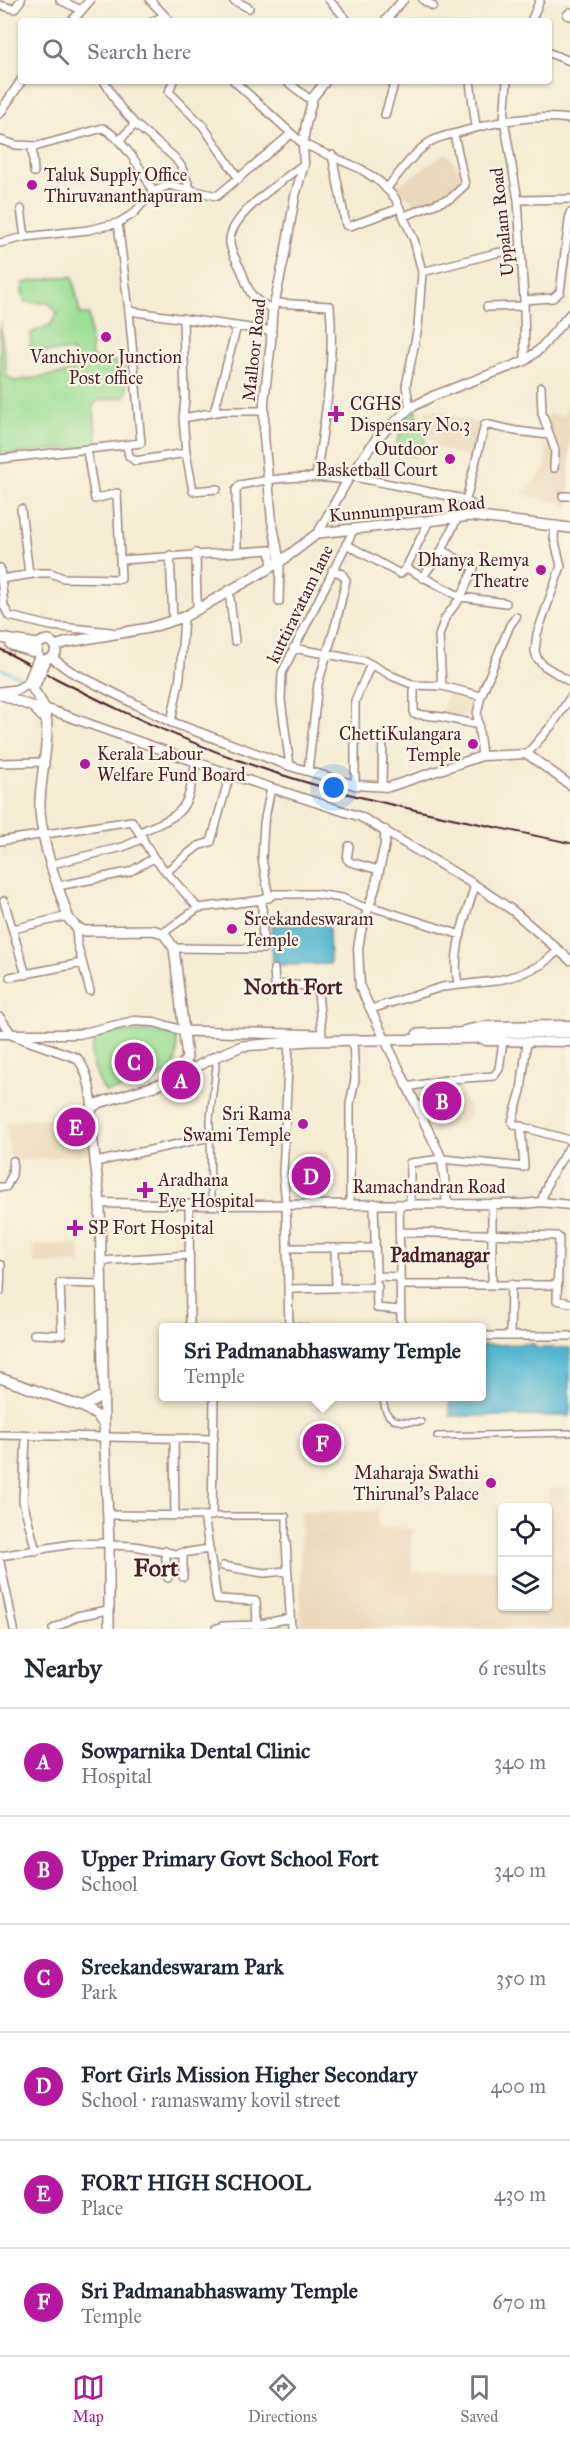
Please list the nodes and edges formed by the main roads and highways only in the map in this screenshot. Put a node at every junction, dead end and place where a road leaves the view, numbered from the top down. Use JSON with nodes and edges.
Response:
{"nodes":[{"id":1,"x":570,"y":528,"type":"edge"},
{"id":2,"x":0,"y":638,"type":"edge"},
{"id":3,"x":53,"y":644,"type":"junction"},
{"id":4,"x":42,"y":654,"type":"junction"},
{"id":5,"x":31,"y":686,"type":"junction"},
{"id":6,"x":0,"y":693,"type":"edge"},
{"id":7,"x":13,"y":698,"type":"junction"},
{"id":8,"x":38,"y":706,"type":"junction"},
{"id":9,"x":184,"y":1031,"type":"junction"},
{"id":10,"x":570,"y":1033,"type":"edge"},
{"id":11,"x":385,"y":1037,"type":"junction"},
{"id":12,"x":170,"y":1081,"type":"junction"},
{"id":13,"x":0,"y":1378,"type":"edge"},
{"id":14,"x":104,"y":1395,"type":"junction"},
{"id":15,"x":83,"y":1407,"type":"junction"},
{"id":16,"x":104,"y":1424,"type":"junction"},
{"id":17,"x":109,"y":1629,"type":"edge"}],
"edges":[{"from":1,"to":3,"type":"main road","name":"Kunnumpuram Road"},
{"from":2,"to":4,"type":"main road"},
{"from":3,"to":4,"type":"main road"},
{"from":3,"to":4,"type":"main road"},
{"from":4,"to":5,"type":"main road","bridge":true},
{"from":5,"to":6,"type":"main road"},
{"from":5,"to":7,"type":"main road"},
{"from":5,"to":8,"type":"main road"},
{"from":6,"to":7,"type":"main road"},
{"from":7,"to":8,"type":"main road"},
{"from":8,"to":9,"type":"main road"},
{"from":9,"to":11,"type":"main road"},
{"from":9,"to":12,"type":"main road"},
{"from":10,"to":11,"type":"main road"},
{"from":11,"to":12,"type":"main road"},
{"from":12,"to":14,"type":"main road"},
{"from":13,"to":15,"type":"main road"},
{"from":14,"to":15,"type":"main road"},
{"from":14,"to":16,"type":"main road"},
{"from":15,"to":16,"type":"main road"},
{"from":16,"to":17,"type":"main road"}]}
